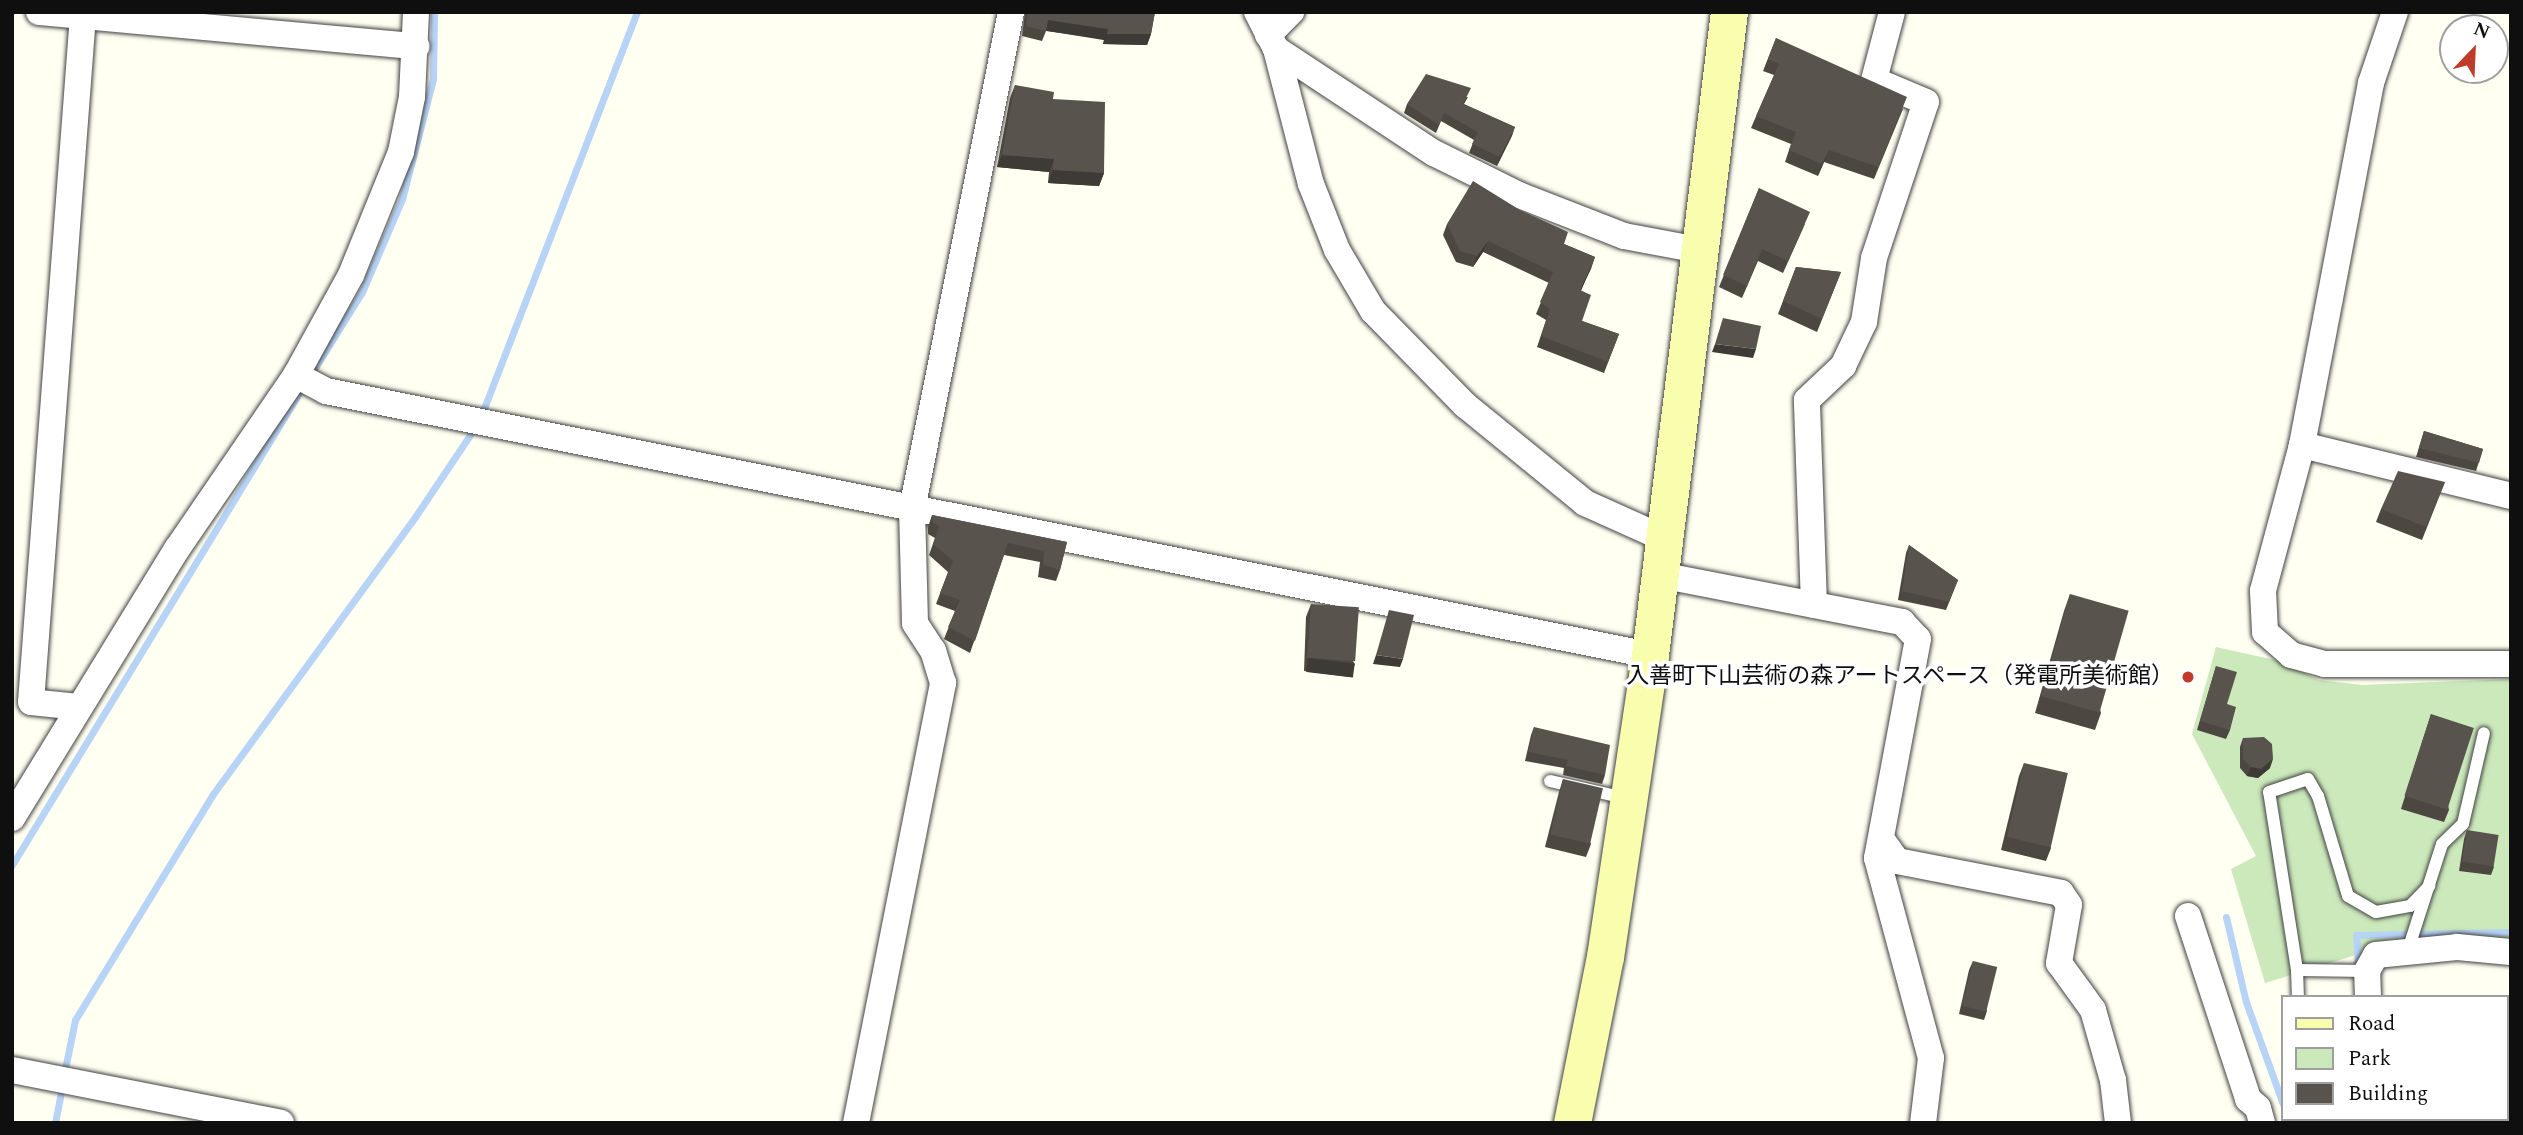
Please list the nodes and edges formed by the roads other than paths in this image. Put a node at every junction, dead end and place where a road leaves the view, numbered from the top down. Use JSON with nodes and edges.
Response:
{"nodes":[{"id":1,"x":39,"y":12,"type":"edge"},
{"id":2,"x":416,"y":12,"type":"edge"},
{"id":3,"x":1011,"y":12,"type":"edge"},
{"id":4,"x":1291,"y":12,"type":"edge"},
{"id":5,"x":1729,"y":12,"type":"edge"},
{"id":6,"x":1892,"y":12,"type":"edge"},
{"id":7,"x":2396,"y":12,"type":"edge"},
{"id":8,"x":83,"y":16,"type":"junction"},
{"id":9,"x":1267,"y":32,"type":"edge"},
{"id":10,"x":416,"y":46,"type":"junction"},
{"id":11,"x":1699,"y":250,"type":"junction"},
{"id":12,"x":296,"y":375,"type":"junction"},
{"id":13,"x":2302,"y":445,"type":"junction"},
{"id":14,"x":2511,"y":496,"type":"edge"},
{"id":15,"x":912,"y":509,"type":"junction"},
{"id":16,"x":1663,"y":538,"type":"junction"},
{"id":17,"x":1660,"y":575,"type":"junction"},
{"id":18,"x":1814,"y":606,"type":"junction"},
{"id":19,"x":1650,"y":655,"type":"junction"},
{"id":20,"x":2511,"y":664,"type":"edge"},
{"id":21,"x":79,"y":707,"type":"junction"},
{"id":22,"x":2484,"y":733,"type":"dead end"},
{"id":23,"x":1550,"y":781,"type":"dead end"},
{"id":24,"x":1628,"y":799,"type":"junction"},
{"id":25,"x":12,"y":818,"type":"edge"},
{"id":26,"x":1882,"y":841,"type":"junction"},
{"id":27,"x":2430,"y":886,"type":"junction"},
{"id":28,"x":2188,"y":916,"type":"dead end"},
{"id":29,"x":2408,"y":950,"type":"junction"},
{"id":30,"x":2511,"y":952,"type":"edge"},
{"id":31,"x":2297,"y":970,"type":"junction"},
{"id":32,"x":2368,"y":984,"type":"edge"},
{"id":33,"x":2298,"y":995,"type":"edge"},
{"id":34,"x":12,"y":1070,"type":"edge"},
{"id":35,"x":281,"y":1123,"type":"edge"},
{"id":36,"x":856,"y":1123,"type":"edge"},
{"id":37,"x":1572,"y":1123,"type":"edge"},
{"id":38,"x":1923,"y":1123,"type":"edge"},
{"id":39,"x":2118,"y":1123,"type":"edge"},
{"id":40,"x":2262,"y":1123,"type":"edge"}],
"edges":[{"from":1,"to":8,"type":"street"},
{"from":2,"to":10,"type":"street"},
{"from":3,"to":15,"type":"street"},
{"from":4,"to":9,"type":"street"},
{"from":5,"to":11,"type":"street"},
{"from":6,"to":18,"type":"street"},
{"from":7,"to":13,"type":"street"},
{"from":8,"to":10,"type":"street"},
{"from":8,"to":21,"type":"street"},
{"from":9,"to":11,"type":"street"},
{"from":9,"to":16,"type":"street"},
{"from":10,"to":12,"type":"street"},
{"from":11,"to":16,"type":"street"},
{"from":12,"to":15,"type":"street"},
{"from":12,"to":21,"type":"street"},
{"from":13,"to":14,"type":"street"},
{"from":13,"to":20,"type":"street"},
{"from":15,"to":19,"type":"street"},
{"from":15,"to":36,"type":"street"},
{"from":16,"to":17,"type":"street"},
{"from":17,"to":18,"type":"street"},
{"from":17,"to":19,"type":"street"},
{"from":18,"to":26,"type":"street"},
{"from":19,"to":24,"type":"street"},
{"from":21,"to":25,"type":"street"},
{"from":22,"to":27,"type":"lane"},
{"from":23,"to":24,"type":"lane"},
{"from":24,"to":37,"type":"street"},
{"from":26,"to":38,"type":"street"},
{"from":26,"to":39,"type":"street"},
{"from":27,"to":29,"type":"lane"},
{"from":27,"to":31,"type":"lane"},
{"from":28,"to":40,"type":"street"},
{"from":29,"to":30,"type":"street"},
{"from":29,"to":32,"type":"street"},
{"from":31,"to":32,"type":"lane"},
{"from":31,"to":33,"type":"lane"},
{"from":34,"to":35,"type":"street"}]}
